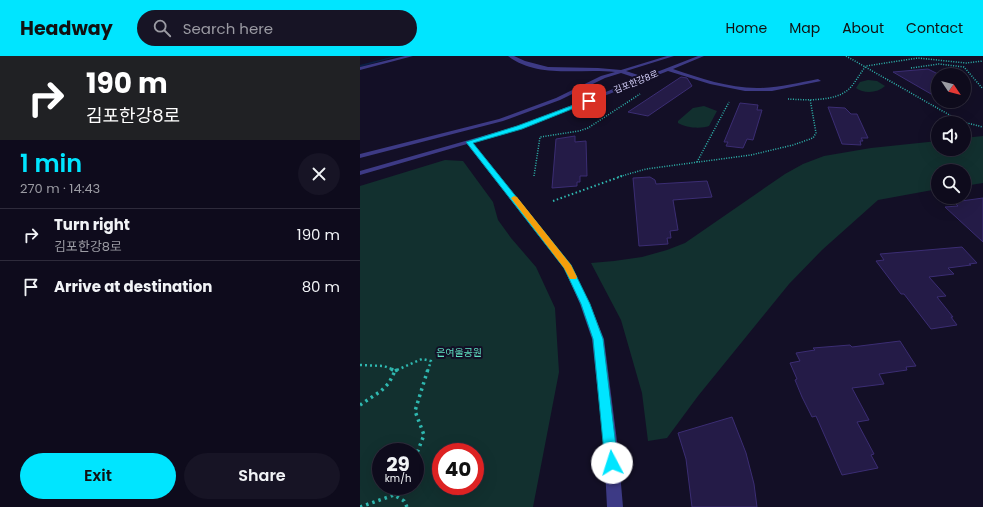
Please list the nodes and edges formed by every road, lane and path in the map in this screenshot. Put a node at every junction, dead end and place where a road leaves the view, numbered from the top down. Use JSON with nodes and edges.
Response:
{"nodes":[{"id":1,"x":411,"y":56,"type":"edge"},
{"id":2,"x":510,"y":56,"type":"edge"},
{"id":3,"x":672,"y":56,"type":"edge"},
{"id":4,"x":702,"y":56,"type":"edge"},
{"id":5,"x":846,"y":56,"type":"edge"},
{"id":6,"x":401,"y":57,"type":"edge"},
{"id":7,"x":911,"y":68,"type":"dead end"},
{"id":8,"x":360,"y":69,"type":"edge"},
{"id":9,"x":668,"y":69,"type":"junction"},
{"id":10,"x":620,"y":71,"type":"junction"},
{"id":11,"x":642,"y":78,"type":"junction"},
{"id":12,"x":818,"y":81,"type":"dead end"},
{"id":13,"x":983,"y":89,"type":"edge"},
{"id":14,"x":645,"y":91,"type":"dead end"},
{"id":15,"x":810,"y":99,"type":"dead end"},
{"id":16,"x":729,"y":102,"type":"dead end"},
{"id":17,"x":983,"y":127,"type":"edge"},
{"id":18,"x":469,"y":142,"type":"junction"},
{"id":19,"x":360,"y":156,"type":"edge"},
{"id":20,"x":696,"y":162,"type":"junction"},
{"id":21,"x":360,"y":173,"type":"edge"},
{"id":22,"x":534,"y":176,"type":"dead end"},
{"id":23,"x":553,"y":201,"type":"dead end"},
{"id":24,"x":360,"y":365,"type":"edge"},
{"id":25,"x":395,"y":371,"type":"junction"},
{"id":26,"x":360,"y":405,"type":"edge"},
{"id":27,"x":421,"y":443,"type":"edge"},
{"id":28,"x":394,"y":495,"type":"joint"},
{"id":29,"x":360,"y":507,"type":"edge"},
{"id":30,"x":407,"y":507,"type":"edge"},
{"id":31,"x":615,"y":507,"type":"edge"}],
"edges":[{"from":1,"to":6,"type":"street"},
{"from":2,"to":10,"type":"street","name":"김포한강8로"},
{"from":3,"to":10,"type":"street"},
{"from":4,"to":9,"type":"street","name":"김포한강8로"},
{"from":5,"to":17,"type":"path"},
{"from":6,"to":8,"type":"street"},
{"from":7,"to":13,"type":"path"},
{"from":9,"to":11,"type":"street","name":"김포한강8로"},
{"from":9,"to":12,"type":"street"},
{"from":9,"to":18,"type":"street","name":"김포한강8로"},
{"from":10,"to":11,"type":"street","name":"김포한강8로"},
{"from":10,"to":19,"type":"street"},
{"from":11,"to":18,"type":"street","name":"김포한강8로"},
{"from":14,"to":22,"type":"path"},
{"from":15,"to":20,"type":"path"},
{"from":16,"to":20,"type":"path"},
{"from":18,"to":21,"type":"street","name":"김포한강8로"},
{"from":18,"to":31,"type":"street"},
{"from":20,"to":23,"type":"path"},
{"from":24,"to":25,"type":"path"},
{"from":25,"to":26,"type":"path"},
{"from":25,"to":27,"type":"path"},
{"from":28,"to":29,"type":"path"},
{"from":28,"to":30,"type":"path"}]}
